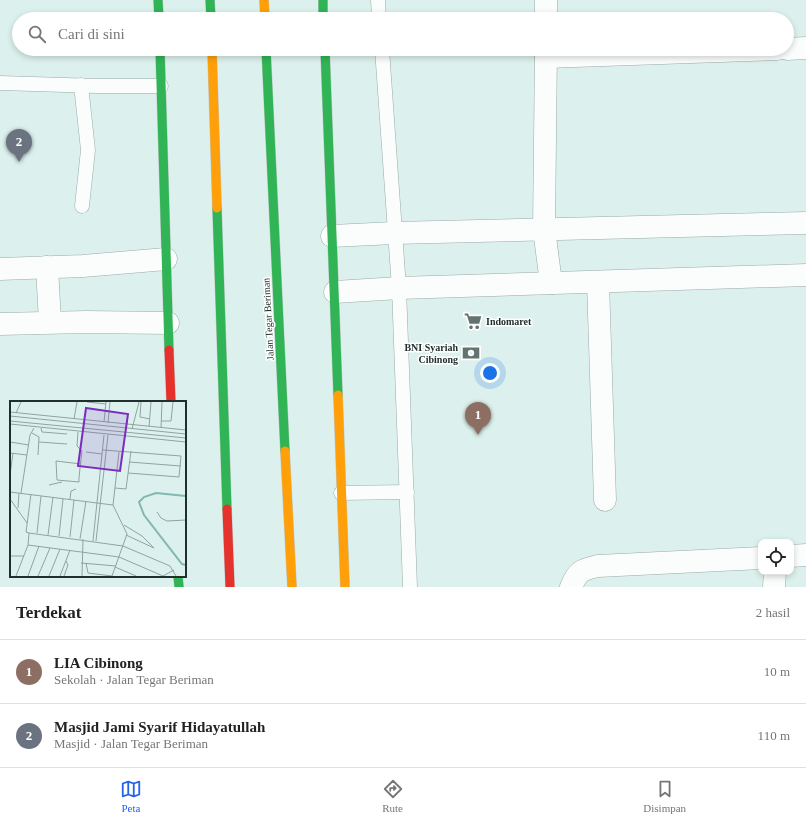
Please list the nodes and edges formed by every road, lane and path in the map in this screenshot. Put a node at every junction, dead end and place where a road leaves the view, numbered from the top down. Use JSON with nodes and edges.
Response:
{"nodes":[{"id":1,"x":158,"y":0,"type":"edge"},
{"id":2,"x":210,"y":0,"type":"edge"},
{"id":3,"x":264,"y":0,"type":"edge"},
{"id":4,"x":322,"y":0,"type":"edge"},
{"id":5,"x":378,"y":0,"type":"edge"},
{"id":6,"x":546,"y":0,"type":"edge"},
{"id":7,"x":159,"y":12,"type":"edge"},
{"id":8,"x":211,"y":12,"type":"edge"},
{"id":9,"x":265,"y":12,"type":"edge"},
{"id":10,"x":323,"y":12,"type":"edge"},
{"id":11,"x":379,"y":12,"type":"edge"},
{"id":12,"x":546,"y":12,"type":"edge"},
{"id":13,"x":806,"y":48,"type":"edge"},
{"id":14,"x":794,"y":49,"type":"edge"},
{"id":15,"x":160,"y":56,"type":"edge"},
{"id":16,"x":212,"y":56,"type":"edge"},
{"id":17,"x":266,"y":56,"type":"edge"},
{"id":18,"x":324,"y":56,"type":"edge"},
{"id":19,"x":382,"y":56,"type":"edge"},
{"id":20,"x":546,"y":56,"type":"edge"},
{"id":21,"x":0,"y":83,"type":"edge"},
{"id":22,"x":80,"y":85,"type":"junction"},
{"id":23,"x":161,"y":86,"type":"junction"},
{"id":24,"x":82,"y":206,"type":"dead end"},
{"id":25,"x":806,"y":223,"type":"edge"},
{"id":26,"x":544,"y":229,"type":"junction"},
{"id":27,"x":394,"y":233,"type":"junction"},
{"id":28,"x":332,"y":236,"type":"junction"},
{"id":29,"x":166,"y":259,"type":"junction"},
{"id":30,"x":47,"y":267,"type":"junction"},
{"id":31,"x":0,"y":269,"type":"edge"},
{"id":32,"x":806,"y":275,"type":"edge"},
{"id":33,"x":598,"y":282,"type":"junction"},
{"id":34,"x":551,"y":283,"type":"junction"},
{"id":35,"x":399,"y":288,"type":"junction"},
{"id":36,"x":334,"y":292,"type":"junction"},
{"id":37,"x":50,"y":322,"type":"junction"},
{"id":38,"x":168,"y":323,"type":"junction"},
{"id":39,"x":0,"y":324,"type":"edge"},
{"id":40,"x":171,"y":401,"type":"edge"},
{"id":41,"x":406,"y":492,"type":"junction"},
{"id":42,"x":341,"y":493,"type":"junction"},
{"id":43,"x":606,"y":500,"type":"dead end"},
{"id":44,"x":794,"y":556,"type":"edge"},
{"id":45,"x":806,"y":556,"type":"edge"},
{"id":46,"x":758,"y":558,"type":"edge"},
{"id":47,"x":774,"y":575,"type":"edge"},
{"id":48,"x":178,"y":577,"type":"edge"},
{"id":49,"x":179,"y":587,"type":"edge"},
{"id":50,"x":230,"y":587,"type":"edge"},
{"id":51,"x":292,"y":587,"type":"edge"},
{"id":52,"x":344,"y":587,"type":"edge"},
{"id":53,"x":410,"y":587,"type":"edge"},
{"id":54,"x":572,"y":587,"type":"edge"},
{"id":55,"x":774,"y":587,"type":"edge"}],
"edges":[{"from":1,"to":7,"type":"main road"},
{"from":2,"to":8,"type":"main road"},
{"from":3,"to":9,"type":"main road"},
{"from":4,"to":10,"type":"main road"},
{"from":5,"to":11,"type":"lane"},
{"from":6,"to":12,"type":"street"},
{"from":13,"to":14,"type":"street"},
{"from":15,"to":23,"type":"main road"},
{"from":16,"to":50,"type":"main road"},
{"from":17,"to":51,"type":"main road","name":"Jalan Tegar Beriman"},
{"from":18,"to":28,"type":"main road"},
{"from":19,"to":27,"type":"lane"},
{"from":20,"to":26,"type":"street"},
{"from":21,"to":22,"type":"lane"},
{"from":22,"to":23,"type":"lane"},
{"from":22,"to":24,"type":"lane"},
{"from":23,"to":29,"type":"main road"},
{"from":25,"to":26,"type":"street"},
{"from":26,"to":27,"type":"street"},
{"from":26,"to":34,"type":"street"},
{"from":27,"to":28,"type":"street"},
{"from":27,"to":35,"type":"lane"},
{"from":28,"to":36,"type":"main road"},
{"from":29,"to":30,"type":"street"},
{"from":29,"to":38,"type":"main road"},
{"from":30,"to":31,"type":"street"},
{"from":30,"to":37,"type":"street"},
{"from":32,"to":33,"type":"street"},
{"from":33,"to":34,"type":"street"},
{"from":33,"to":43,"type":"street"},
{"from":34,"to":35,"type":"street"},
{"from":35,"to":36,"type":"street"},
{"from":35,"to":41,"type":"lane"},
{"from":36,"to":42,"type":"main road"},
{"from":37,"to":38,"type":"street"},
{"from":37,"to":39,"type":"street"},
{"from":38,"to":40,"type":"main road"},
{"from":41,"to":42,"type":"lane"},
{"from":41,"to":53,"type":"lane"},
{"from":42,"to":52,"type":"main road"},
{"from":44,"to":45,"type":"street"},
{"from":46,"to":54,"type":"street"},
{"from":47,"to":55,"type":"street"},
{"from":48,"to":49,"type":"main road"}]}
